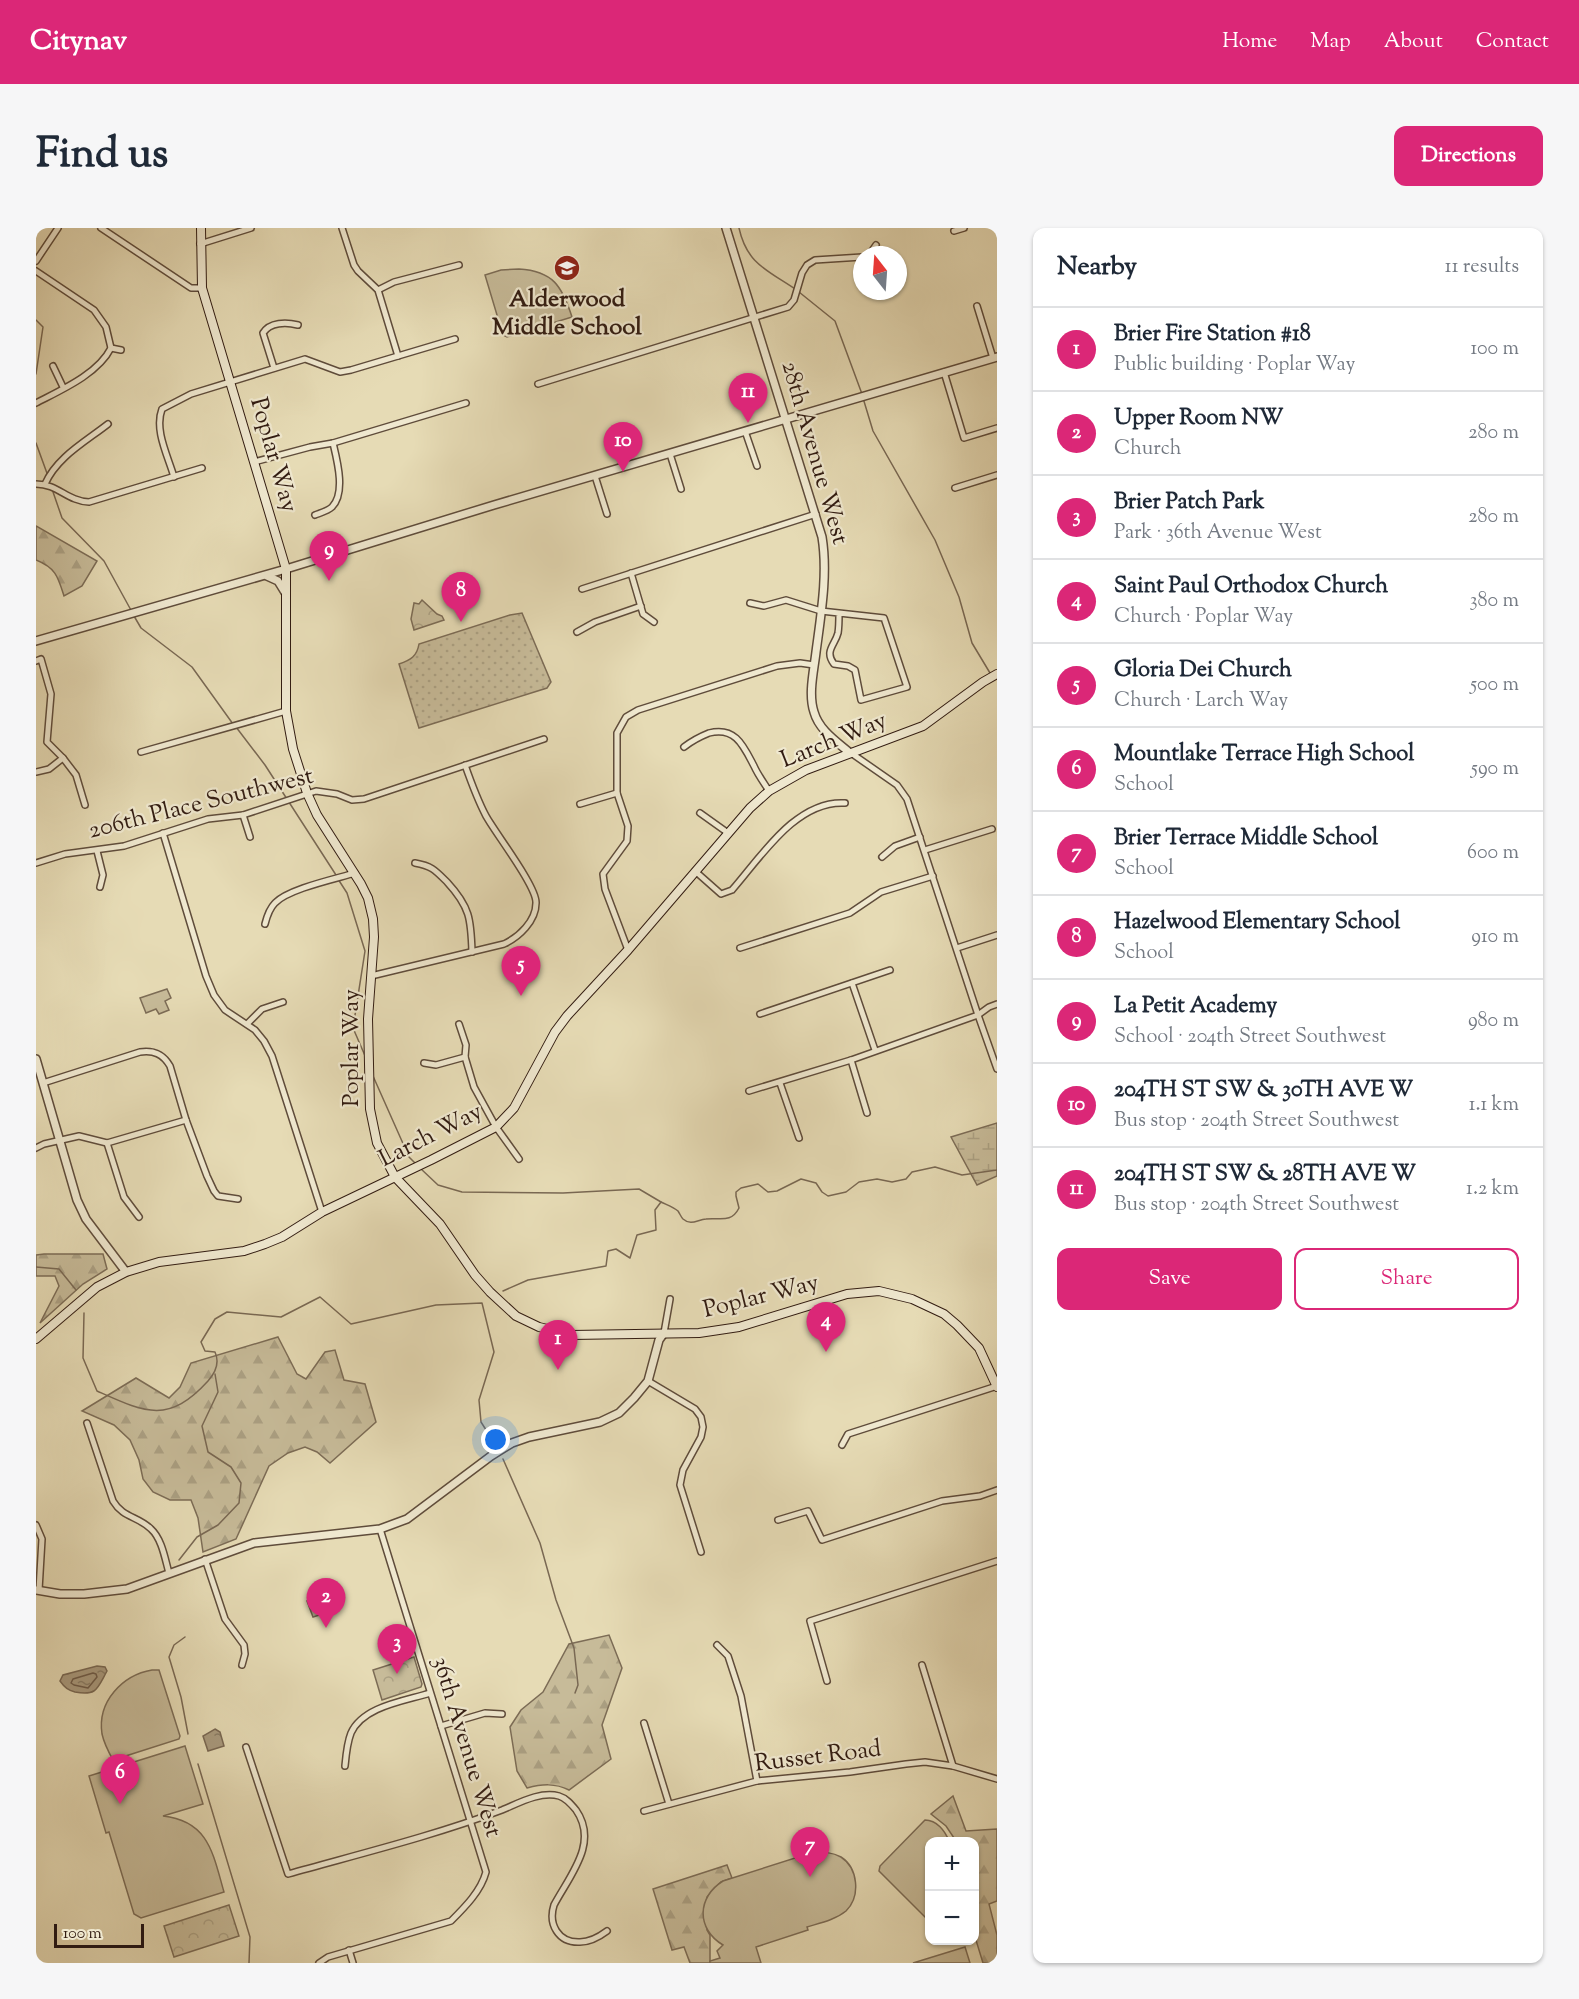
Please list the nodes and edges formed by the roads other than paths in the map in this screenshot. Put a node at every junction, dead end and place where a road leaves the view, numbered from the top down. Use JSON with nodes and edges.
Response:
{"nodes":[{"id":1,"x":58,"y":228,"type":"edge"},
{"id":2,"x":101,"y":228,"type":"edge"},
{"id":3,"x":201,"y":228,"type":"edge"},
{"id":4,"x":251,"y":228,"type":"edge"},
{"id":5,"x":342,"y":228,"type":"edge"},
{"id":6,"x":726,"y":228,"type":"edge"},
{"id":7,"x":964,"y":228,"type":"edge"},
{"id":8,"x":954,"y":231,"type":"dead end"},
{"id":9,"x":200,"y":244,"type":"junction"},
{"id":10,"x":853,"y":258,"type":"edge"},
{"id":11,"x":36,"y":261,"type":"edge"},
{"id":12,"x":459,"y":265,"type":"dead end"},
{"id":13,"x":36,"y":271,"type":"edge"},
{"id":14,"x":202,"y":288,"type":"junction"},
{"id":15,"x":378,"y":290,"type":"junction"},
{"id":16,"x":977,"y":306,"type":"dead end"},
{"id":17,"x":753,"y":318,"type":"junction"},
{"id":18,"x":298,"y":326,"type":"dead end"},
{"id":19,"x":455,"y":339,"type":"dead end"},
{"id":20,"x":111,"y":348,"type":"junction"},
{"id":21,"x":121,"y":350,"type":"dead end"},
{"id":22,"x":398,"y":356,"type":"junction"},
{"id":23,"x":995,"y":357,"type":"edge"},
{"id":24,"x":53,"y":366,"type":"dead end"},
{"id":25,"x":273,"y":368,"type":"junction"},
{"id":26,"x":944,"y":372,"type":"junction"},
{"id":27,"x":231,"y":381,"type":"junction"},
{"id":28,"x":538,"y":384,"type":"dead end"},
{"id":29,"x":63,"y":387,"type":"junction"},
{"id":30,"x":36,"y":402,"type":"edge"},
{"id":31,"x":466,"y":403,"type":"dead end"},
{"id":32,"x":786,"y":418,"type":"junction"},
{"id":33,"x":108,"y":424,"type":"dead end"},
{"id":34,"x":997,"y":428,"type":"edge"},
{"id":35,"x":745,"y":431,"type":"junction"},
{"id":36,"x":333,"y":443,"type":"junction"},
{"id":37,"x":670,"y":454,"type":"junction"},
{"id":38,"x":254,"y":462,"type":"junction"},
{"id":39,"x":757,"y":466,"type":"dead end"},
{"id":40,"x":202,"y":468,"type":"dead end"},
{"id":41,"x":997,"y":475,"type":"edge"},
{"id":42,"x":595,"y":476,"type":"junction"},
{"id":43,"x":174,"y":477,"type":"junction"},
{"id":44,"x":36,"y":484,"type":"edge"},
{"id":45,"x":45,"y":484,"type":"junction"},
{"id":46,"x":956,"y":488,"type":"dead end"},
{"id":47,"x":681,"y":489,"type":"dead end"},
{"id":48,"x":607,"y":514,"type":"dead end"},
{"id":49,"x":816,"y":514,"type":"junction"},
{"id":50,"x":315,"y":515,"type":"dead end"},
{"id":51,"x":286,"y":569,"type":"junction"},
{"id":52,"x":631,"y":573,"type":"junction"},
{"id":53,"x":264,"y":576,"type":"junction"},
{"id":54,"x":582,"y":589,"type":"dead end"},
{"id":55,"x":286,"y":594,"type":"junction"},
{"id":56,"x":750,"y":603,"type":"dead end"},
{"id":57,"x":641,"y":606,"type":"junction"},
{"id":58,"x":821,"y":611,"type":"junction"},
{"id":59,"x":839,"y":613,"type":"junction"},
{"id":60,"x":654,"y":622,"type":"dead end"},
{"id":61,"x":577,"y":632,"type":"dead end"},
{"id":62,"x":36,"y":641,"type":"edge"},
{"id":63,"x":36,"y":661,"type":"edge"},
{"id":64,"x":814,"y":665,"type":"junction"},
{"id":65,"x":997,"y":674,"type":"edge"},
{"id":66,"x":286,"y":711,"type":"junction"},
{"id":67,"x":544,"y":739,"type":"dead end"},
{"id":68,"x":684,"y":747,"type":"dead end"},
{"id":69,"x":141,"y":752,"type":"dead end"},
{"id":70,"x":850,"y":753,"type":"junction"},
{"id":71,"x":63,"y":758,"type":"junction"},
{"id":72,"x":465,"y":765,"type":"junction"},
{"id":73,"x":36,"y":772,"type":"edge"},
{"id":74,"x":769,"y":791,"type":"junction"},
{"id":75,"x":307,"y":793,"type":"junction"},
{"id":76,"x":617,"y":793,"type":"junction"},
{"id":77,"x":845,"y":803,"type":"dead end"},
{"id":78,"x":580,"y":804,"type":"dead end"},
{"id":79,"x":86,"y":805,"type":"dead end"},
{"id":80,"x":700,"y":813,"type":"dead end"},
{"id":81,"x":243,"y":815,"type":"junction"},
{"id":82,"x":992,"y":829,"type":"dead end"},
{"id":83,"x":163,"y":833,"type":"junction"},
{"id":84,"x":728,"y":833,"type":"junction"},
{"id":85,"x":250,"y":837,"type":"dead end"},
{"id":86,"x":920,"y":837,"type":"junction"},
{"id":87,"x":924,"y":850,"type":"junction"},
{"id":88,"x":97,"y":851,"type":"junction"},
{"id":89,"x":882,"y":857,"type":"dead end"},
{"id":90,"x":415,"y":862,"type":"dead end"},
{"id":91,"x":36,"y":863,"type":"edge"},
{"id":92,"x":695,"y":871,"type":"junction"},
{"id":93,"x":355,"y":873,"type":"junction"},
{"id":94,"x":933,"y":876,"type":"junction"},
{"id":95,"x":100,"y":887,"type":"dead end"},
{"id":96,"x":265,"y":924,"type":"dead end"},
{"id":97,"x":997,"y":935,"type":"edge"},
{"id":98,"x":740,"y":948,"type":"dead end"},
{"id":99,"x":957,"y":948,"type":"junction"},
{"id":100,"x":628,"y":950,"type":"junction"},
{"id":101,"x":472,"y":952,"type":"junction"},
{"id":102,"x":890,"y":970,"type":"dead end"},
{"id":103,"x":371,"y":976,"type":"junction"},
{"id":104,"x":852,"y":984,"type":"junction"},
{"id":105,"x":283,"y":1002,"type":"dead end"},
{"id":106,"x":997,"y":1004,"type":"edge"},
{"id":107,"x":760,"y":1014,"type":"dead end"},
{"id":108,"x":978,"y":1015,"type":"junction"},
{"id":109,"x":247,"y":1024,"type":"junction"},
{"id":110,"x":459,"y":1024,"type":"dead end"},
{"id":111,"x":875,"y":1050,"type":"junction"},
{"id":112,"x":465,"y":1057,"type":"junction"},
{"id":113,"x":36,"y":1059,"type":"edge"},
{"id":114,"x":851,"y":1060,"type":"junction"},
{"id":115,"x":424,"y":1062,"type":"dead end"},
{"id":116,"x":997,"y":1069,"type":"edge"},
{"id":117,"x":43,"y":1083,"type":"junction"},
{"id":118,"x":780,"y":1083,"type":"junction"},
{"id":119,"x":749,"y":1091,"type":"dead end"},
{"id":120,"x":867,"y":1113,"type":"dead end"},
{"id":121,"x":186,"y":1120,"type":"junction"},
{"id":122,"x":496,"y":1127,"type":"junction"},
{"id":123,"x":799,"y":1138,"type":"dead end"},
{"id":124,"x":59,"y":1141,"type":"junction"},
{"id":125,"x":107,"y":1143,"type":"junction"},
{"id":126,"x":36,"y":1148,"type":"edge"},
{"id":127,"x":519,"y":1159,"type":"dead end"},
{"id":128,"x":395,"y":1177,"type":"junction"},
{"id":129,"x":238,"y":1199,"type":"dead end"},
{"id":130,"x":322,"y":1212,"type":"junction"},
{"id":131,"x":139,"y":1217,"type":"dead end"},
{"id":132,"x":126,"y":1272,"type":"junction"},
{"id":133,"x":670,"y":1299,"type":"dead end"},
{"id":134,"x":664,"y":1333,"type":"junction"},
{"id":135,"x":36,"y":1339,"type":"edge"},
{"id":136,"x":648,"y":1381,"type":"junction"},
{"id":137,"x":997,"y":1386,"type":"edge"},
{"id":138,"x":87,"y":1424,"type":"dead end"},
{"id":139,"x":842,"y":1445,"type":"dead end"},
{"id":140,"x":997,"y":1490,"type":"edge"},
{"id":141,"x":778,"y":1520,"type":"dead end"},
{"id":142,"x":36,"y":1525,"type":"edge"},
{"id":143,"x":380,"y":1529,"type":"junction"},
{"id":144,"x":701,"y":1552,"type":"dead end"},
{"id":145,"x":205,"y":1559,"type":"junction"},
{"id":146,"x":997,"y":1561,"type":"edge"},
{"id":147,"x":169,"y":1573,"type":"junction"},
{"id":148,"x":38,"y":1590,"type":"edge"},
{"id":149,"x":717,"y":1645,"type":"dead end"},
{"id":150,"x":242,"y":1665,"type":"dead end"},
{"id":151,"x":922,"y":1665,"type":"dead end"},
{"id":152,"x":827,"y":1681,"type":"dead end"},
{"id":153,"x":430,"y":1693,"type":"junction"},
{"id":154,"x":501,"y":1714,"type":"dead end"},
{"id":155,"x":644,"y":1723,"type":"dead end"},
{"id":156,"x":441,"y":1726,"type":"junction"},
{"id":157,"x":246,"y":1747,"type":"dead end"},
{"id":158,"x":345,"y":1766,"type":"dead end"},
{"id":159,"x":953,"y":1766,"type":"junction"},
{"id":160,"x":997,"y":1779,"type":"edge"},
{"id":161,"x":757,"y":1781,"type":"junction"},
{"id":162,"x":669,"y":1804,"type":"junction"},
{"id":163,"x":644,"y":1811,"type":"dead end"},
{"id":164,"x":470,"y":1822,"type":"junction"},
{"id":165,"x":607,"y":1931,"type":"dead end"},
{"id":166,"x":349,"y":1950,"type":"junction"},
{"id":167,"x":319,"y":1963,"type":"edge"},
{"id":168,"x":353,"y":1963,"type":"edge"}],
"edges":[{"from":1,"to":11,"type":"street"},
{"from":2,"to":14,"type":"street"},
{"from":3,"to":9,"type":"main road","name":"Poplar Way"},
{"from":4,"to":9,"type":"street"},
{"from":5,"to":15,"type":"street"},
{"from":6,"to":17,"type":"street","name":"28th Avenue West"},
{"from":7,"to":8,"type":"street"},
{"from":9,"to":14,"type":"main road","name":"Poplar Way"},
{"from":10,"to":17,"type":"street"},
{"from":12,"to":15,"type":"street"},
{"from":13,"to":20,"type":"street"},
{"from":14,"to":27,"type":"main road","name":"Poplar Way"},
{"from":15,"to":22,"type":"street"},
{"from":16,"to":23,"type":"street"},
{"from":17,"to":28,"type":"street"},
{"from":17,"to":32,"type":"street","name":"28th Avenue West"},
{"from":18,"to":25,"type":"street"},
{"from":19,"to":22,"type":"street"},
{"from":20,"to":21,"type":"street"},
{"from":20,"to":29,"type":"street"},
{"from":22,"to":25,"type":"street"},
{"from":23,"to":26,"type":"street"},
{"from":24,"to":29,"type":"street"},
{"from":25,"to":27,"type":"street"},
{"from":26,"to":32,"type":"street"},
{"from":26,"to":34,"type":"street"},
{"from":27,"to":38,"type":"main road","name":"Poplar Way"},
{"from":27,"to":43,"type":"street"},
{"from":29,"to":30,"type":"street"},
{"from":31,"to":36,"type":"street"},
{"from":32,"to":35,"type":"street"},
{"from":32,"to":49,"type":"street","name":"28th Avenue West"},
{"from":33,"to":45,"type":"street"},
{"from":35,"to":37,"type":"street"},
{"from":35,"to":39,"type":"street"},
{"from":36,"to":38,"type":"street"},
{"from":36,"to":50,"type":"street"},
{"from":37,"to":42,"type":"street"},
{"from":37,"to":47,"type":"street"},
{"from":38,"to":51,"type":"main road","name":"Poplar Way"},
{"from":40,"to":43,"type":"street"},
{"from":41,"to":46,"type":"street"},
{"from":42,"to":48,"type":"street"},
{"from":42,"to":51,"type":"street"},
{"from":43,"to":45,"type":"street"},
{"from":44,"to":45,"type":"street"},
{"from":49,"to":52,"type":"street"},
{"from":49,"to":58,"type":"street","name":"28th Avenue West"},
{"from":51,"to":53,"type":"street"},
{"from":51,"to":55,"type":"main road","name":"Poplar Way"},
{"from":52,"to":54,"type":"street"},
{"from":52,"to":57,"type":"street"},
{"from":53,"to":55,"type":"street"},
{"from":53,"to":62,"type":"street"},
{"from":55,"to":66,"type":"main road","name":"Poplar Way"},
{"from":56,"to":58,"type":"street"},
{"from":57,"to":60,"type":"street"},
{"from":57,"to":61,"type":"street"},
{"from":58,"to":59,"type":"street"},
{"from":58,"to":64,"type":"street","name":"28th Avenue West"},
{"from":59,"to":59,"type":"street"},
{"from":63,"to":71,"type":"street"},
{"from":64,"to":70,"type":"street","name":"28th Avenue West"},
{"from":64,"to":76,"type":"street"},
{"from":65,"to":70,"type":"main road","name":"Larch Way"},
{"from":66,"to":69,"type":"street"},
{"from":66,"to":75,"type":"main road","name":"Poplar Way"},
{"from":67,"to":72,"type":"street","name":"206th Place Southwest"},
{"from":68,"to":74,"type":"street"},
{"from":70,"to":74,"type":"main road","name":"Larch Way"},
{"from":70,"to":86,"type":"street","name":"28th Avenue West"},
{"from":71,"to":73,"type":"street"},
{"from":71,"to":79,"type":"street"},
{"from":72,"to":75,"type":"street","name":"206th Place Southwest"},
{"from":72,"to":101,"type":"street"},
{"from":74,"to":84,"type":"main road","name":"Larch Way"},
{"from":75,"to":81,"type":"street","name":"206th Place Southwest"},
{"from":75,"to":93,"type":"main road","name":"Poplar Way"},
{"from":76,"to":78,"type":"street"},
{"from":76,"to":100,"type":"street"},
{"from":77,"to":92,"type":"street"},
{"from":80,"to":84,"type":"street"},
{"from":81,"to":83,"type":"street","name":"206th Place Southwest"},
{"from":81,"to":85,"type":"street"},
{"from":82,"to":87,"type":"street"},
{"from":83,"to":88,"type":"street","name":"206th Place Southwest"},
{"from":83,"to":109,"type":"street"},
{"from":84,"to":92,"type":"main road","name":"Larch Way"},
{"from":86,"to":87,"type":"street","name":"28th Avenue West"},
{"from":86,"to":89,"type":"street"},
{"from":87,"to":94,"type":"street","name":"28th Avenue West"},
{"from":88,"to":91,"type":"street","name":"206th Place Southwest"},
{"from":88,"to":95,"type":"street"},
{"from":90,"to":101,"type":"street"},
{"from":92,"to":100,"type":"main road","name":"Larch Way"},
{"from":93,"to":96,"type":"street"},
{"from":93,"to":103,"type":"main road","name":"Poplar Way"},
{"from":94,"to":98,"type":"street"},
{"from":94,"to":99,"type":"street","name":"28th Avenue West"},
{"from":97,"to":99,"type":"street"},
{"from":99,"to":108,"type":"street","name":"28th Avenue West"},
{"from":100,"to":122,"type":"main road","name":"Larch Way"},
{"from":101,"to":103,"type":"street"},
{"from":102,"to":104,"type":"street"},
{"from":103,"to":128,"type":"main road","name":"Poplar Way"},
{"from":104,"to":107,"type":"street"},
{"from":104,"to":111,"type":"street"},
{"from":105,"to":109,"type":"street"},
{"from":106,"to":108,"type":"street"},
{"from":108,"to":111,"type":"street"},
{"from":108,"to":116,"type":"street","name":"28th Avenue West"},
{"from":109,"to":130,"type":"street"},
{"from":110,"to":112,"type":"street"},
{"from":111,"to":114,"type":"street"},
{"from":112,"to":115,"type":"street"},
{"from":112,"to":122,"type":"street"},
{"from":113,"to":117,"type":"street"},
{"from":114,"to":118,"type":"street"},
{"from":114,"to":120,"type":"street"},
{"from":117,"to":121,"type":"street"},
{"from":117,"to":124,"type":"street"},
{"from":118,"to":119,"type":"street"},
{"from":118,"to":123,"type":"street"},
{"from":121,"to":125,"type":"street"},
{"from":121,"to":129,"type":"street"},
{"from":122,"to":127,"type":"street"},
{"from":122,"to":128,"type":"main road","name":"Larch Way"},
{"from":124,"to":125,"type":"street"},
{"from":124,"to":126,"type":"street"},
{"from":124,"to":132,"type":"street"},
{"from":125,"to":131,"type":"street"},
{"from":128,"to":130,"type":"main road","name":"Larch Way"},
{"from":128,"to":134,"type":"main road","name":"Poplar Way"},
{"from":130,"to":132,"type":"main road","name":"Larch Way"},
{"from":132,"to":135,"type":"main road","name":"Larch Way"},
{"from":133,"to":134,"type":"street"},
{"from":134,"to":136,"type":"street"},
{"from":134,"to":137,"type":"main road","name":"Poplar Way"},
{"from":136,"to":143,"type":"street"},
{"from":136,"to":144,"type":"street"},
{"from":137,"to":139,"type":"street"},
{"from":138,"to":147,"type":"street"},
{"from":140,"to":141,"type":"street"},
{"from":142,"to":148,"type":"street"},
{"from":143,"to":145,"type":"street"},
{"from":143,"to":153,"type":"street","name":"36th Avenue West"},
{"from":145,"to":147,"type":"street"},
{"from":145,"to":150,"type":"street"},
{"from":146,"to":152,"type":"street"},
{"from":147,"to":148,"type":"street"},
{"from":149,"to":161,"type":"street"},
{"from":151,"to":159,"type":"street"},
{"from":153,"to":156,"type":"street","name":"36th Avenue West"},
{"from":153,"to":158,"type":"street"},
{"from":154,"to":156,"type":"street"},
{"from":155,"to":162,"type":"street"},
{"from":156,"to":164,"type":"street","name":"36th Avenue West"},
{"from":157,"to":164,"type":"street"},
{"from":159,"to":160,"type":"street","name":"Russet Road"},
{"from":159,"to":161,"type":"street","name":"Russet Road"},
{"from":161,"to":162,"type":"street","name":"Russet Road"},
{"from":162,"to":163,"type":"street","name":"Russet Road"},
{"from":164,"to":165,"type":"street"},
{"from":164,"to":166,"type":"street","name":"36th Avenue West"},
{"from":166,"to":167,"type":"street"},
{"from":166,"to":168,"type":"street"}]}
